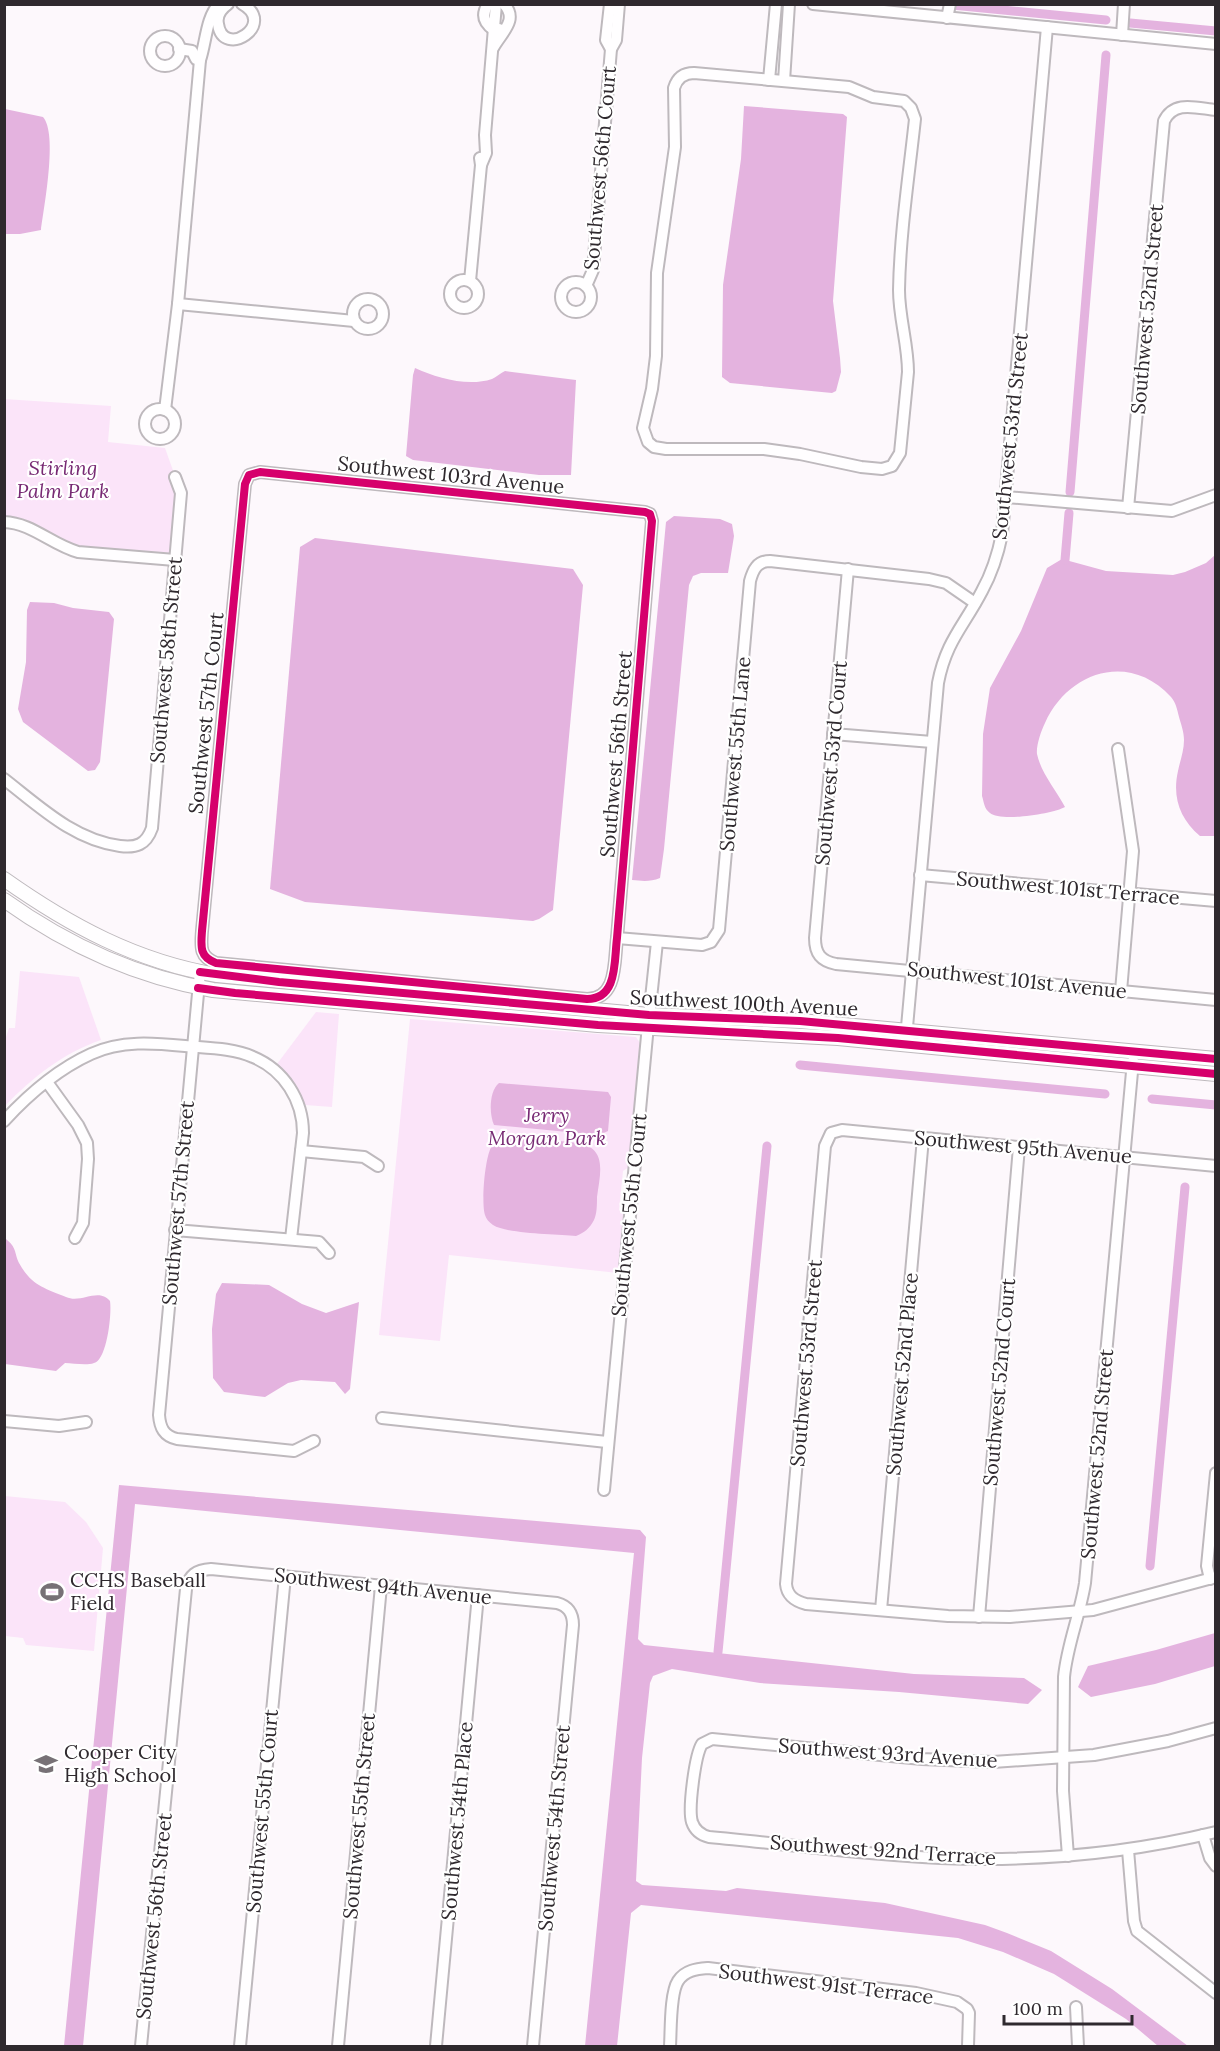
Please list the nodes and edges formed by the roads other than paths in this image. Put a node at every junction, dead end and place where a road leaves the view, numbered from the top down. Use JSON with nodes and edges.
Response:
{"nodes":[{"id":1,"x":219,"y":4,"type":"edge"},
{"id":2,"x":228,"y":4,"type":"edge"},
{"id":3,"x":488,"y":4,"type":"edge"},
{"id":4,"x":496,"y":4,"type":"edge"},
{"id":5,"x":504,"y":4,"type":"edge"},
{"id":6,"x":610,"y":4,"type":"edge"},
{"id":7,"x":619,"y":4,"type":"edge"},
{"id":8,"x":776,"y":4,"type":"edge"},
{"id":9,"x":789,"y":4,"type":"edge"},
{"id":10,"x":813,"y":4,"type":"edge"},
{"id":11,"x":950,"y":4,"type":"edge"},
{"id":12,"x":1124,"y":4,"type":"edge"},
{"id":13,"x":247,"y":6,"type":"edge"},
{"id":14,"x":947,"y":18,"type":"junction"},
{"id":15,"x":507,"y":27,"type":"junction"},
{"id":16,"x":1047,"y":27,"type":"junction"},
{"id":17,"x":494,"y":30,"type":"junction"},
{"id":18,"x":224,"y":34,"type":"junction"},
{"id":19,"x":1122,"y":35,"type":"junction"},
{"id":20,"x":1215,"y":44,"type":"edge"},
{"id":21,"x":205,"y":45,"type":"junction"},
{"id":22,"x":179,"y":49,"type":"junction"},
{"id":23,"x":611,"y":49,"type":"junction"},
{"id":24,"x":492,"y":50,"type":"junction"},
{"id":25,"x":198,"y":59,"type":"junction"},
{"id":26,"x":176,"y":60,"type":"junction"},
{"id":27,"x":769,"y":80,"type":"junction"},
{"id":28,"x":784,"y":81,"type":"junction"},
{"id":29,"x":1215,"y":110,"type":"edge"},
{"id":30,"x":470,"y":281,"type":"dead end"},
{"id":31,"x":586,"y":286,"type":"dead end"},
{"id":32,"x":178,"y":304,"type":"junction"},
{"id":33,"x":354,"y":321,"type":"dead end"},
{"id":34,"x":165,"y":410,"type":"dead end"},
{"id":35,"x":249,"y":475,"type":"joint"},
{"id":36,"x":176,"y":477,"type":"dead end"},
{"id":37,"x":1215,"y":495,"type":"edge"},
{"id":38,"x":1006,"y":496,"type":"junction"},
{"id":39,"x":1128,"y":508,"type":"junction"},
{"id":40,"x":650,"y":514,"type":"joint"},
{"id":41,"x":4,"y":522,"type":"edge"},
{"id":42,"x":175,"y":560,"type":"junction"},
{"id":43,"x":848,"y":569,"type":"junction"},
{"id":44,"x":975,"y":603,"type":"junction"},
{"id":45,"x":833,"y":734,"type":"junction"},
{"id":46,"x":932,"y":742,"type":"junction"},
{"id":47,"x":1118,"y":749,"type":"dead end"},
{"id":48,"x":4,"y":779,"type":"edge"},
{"id":49,"x":920,"y":875,"type":"junction"},
{"id":50,"x":4,"y":879,"type":"edge"},
{"id":51,"x":1131,"y":893,"type":"junction"},
{"id":52,"x":4,"y":900,"type":"edge"},
{"id":53,"x":1215,"y":902,"type":"edge"},
{"id":54,"x":617,"y":938,"type":"junction"},
{"id":55,"x":657,"y":942,"type":"junction"},
{"id":56,"x":203,"y":954,"type":"joint"},
{"id":57,"x":819,"y":957,"type":"joint"},
{"id":58,"x":912,"y":970,"type":"junction"},
{"id":59,"x":200,"y":972,"type":"junction"},
{"id":60,"x":198,"y":988,"type":"junction"},
{"id":61,"x":1121,"y":991,"type":"junction"},
{"id":62,"x":605,"y":994,"type":"joint"},
{"id":63,"x":1215,"y":1000,"type":"edge"},
{"id":64,"x":648,"y":1022,"type":"junction"},
{"id":65,"x":907,"y":1030,"type":"junction"},
{"id":66,"x":905,"y":1045,"type":"junction"},
{"id":67,"x":193,"y":1047,"type":"junction"},
{"id":68,"x":1133,"y":1051,"type":"junction"},
{"id":69,"x":1215,"y":1059,"type":"edge"},
{"id":70,"x":1132,"y":1065,"type":"junction"},
{"id":71,"x":1215,"y":1074,"type":"edge"},
{"id":72,"x":47,"y":1082,"type":"junction"},
{"id":73,"x":4,"y":1121,"type":"edge"},
{"id":74,"x":831,"y":1133,"type":"joint"},
{"id":75,"x":923,"y":1138,"type":"junction"},
{"id":76,"x":1019,"y":1148,"type":"junction"},
{"id":77,"x":301,"y":1151,"type":"junction"},
{"id":78,"x":1125,"y":1156,"type":"junction"},
{"id":79,"x":378,"y":1166,"type":"dead end"},
{"id":80,"x":1215,"y":1166,"type":"edge"},
{"id":81,"x":175,"y":1230,"type":"junction"},
{"id":82,"x":75,"y":1238,"type":"dead end"},
{"id":83,"x":291,"y":1239,"type":"junction"},
{"id":84,"x":329,"y":1253,"type":"dead end"},
{"id":85,"x":382,"y":1418,"type":"dead end"},
{"id":86,"x":4,"y":1420,"type":"edge"},
{"id":87,"x":86,"y":1422,"type":"dead end"},
{"id":88,"x":314,"y":1441,"type":"dead end"},
{"id":89,"x":607,"y":1442,"type":"junction"},
{"id":90,"x":1215,"y":1473,"type":"edge"},
{"id":91,"x":604,"y":1490,"type":"dead end"},
{"id":92,"x":194,"y":1572,"type":"joint"},
{"id":93,"x":285,"y":1576,"type":"junction"},
{"id":94,"x":1213,"y":1578,"type":"edge"},
{"id":95,"x":381,"y":1586,"type":"junction"},
{"id":96,"x":478,"y":1595,"type":"junction"},
{"id":97,"x":881,"y":1610,"type":"junction"},
{"id":98,"x":570,"y":1611,"type":"joint"},
{"id":99,"x":1079,"y":1612,"type":"junction"},
{"id":100,"x":979,"y":1617,"type":"junction"},
{"id":101,"x":1215,"y":1728,"type":"edge"},
{"id":102,"x":1063,"y":1758,"type":"junction"},
{"id":103,"x":695,"y":1829,"type":"joint"},
{"id":104,"x":1215,"y":1832,"type":"edge"},
{"id":105,"x":1203,"y":1835,"type":"junction"},
{"id":106,"x":1128,"y":1850,"type":"junction"},
{"id":107,"x":1068,"y":1856,"type":"junction"},
{"id":108,"x":1215,"y":1866,"type":"edge"},
{"id":109,"x":1215,"y":1993,"type":"edge"},
{"id":110,"x":1076,"y":2007,"type":"dead end"},
{"id":111,"x":141,"y":2046,"type":"edge"},
{"id":112,"x":240,"y":2046,"type":"edge"},
{"id":113,"x":338,"y":2046,"type":"edge"},
{"id":114,"x":436,"y":2046,"type":"edge"},
{"id":115,"x":533,"y":2046,"type":"edge"},
{"id":116,"x":670,"y":2046,"type":"edge"},
{"id":117,"x":968,"y":2046,"type":"edge"},
{"id":118,"x":1078,"y":2046,"type":"edge"}],
"edges":[{"from":1,"to":21,"type":"street"},
{"from":2,"to":18,"type":"street"},
{"from":3,"to":17,"type":"street"},
{"from":4,"to":17,"type":"street"},
{"from":5,"to":15,"type":"street"},
{"from":6,"to":23,"type":"street","name":"Southwest 56th Court"},
{"from":7,"to":23,"type":"street","name":"Southwest 56th Court"},
{"from":8,"to":27,"type":"street"},
{"from":9,"to":28,"type":"street"},
{"from":10,"to":14,"type":"street"},
{"from":11,"to":14,"type":"street"},
{"from":12,"to":19,"type":"street"},
{"from":13,"to":18,"type":"street"},
{"from":14,"to":16,"type":"street"},
{"from":15,"to":17,"type":"street"},
{"from":15,"to":24,"type":"street"},
{"from":16,"to":19,"type":"street"},
{"from":16,"to":38,"type":"street","name":"Southwest 53rd Street"},
{"from":17,"to":24,"type":"street"},
{"from":18,"to":21,"type":"street"},
{"from":19,"to":20,"type":"street"},
{"from":21,"to":25,"type":"street"},
{"from":22,"to":25,"type":"street"},
{"from":22,"to":26,"type":"street"},
{"from":22,"to":26,"type":"street"},
{"from":23,"to":31,"type":"street","name":"Southwest 56th Court"},
{"from":24,"to":30,"type":"street"},
{"from":25,"to":26,"type":"street"},
{"from":25,"to":32,"type":"street"},
{"from":27,"to":28,"type":"street"},
{"from":27,"to":28,"type":"street"},
{"from":29,"to":39,"type":"street","name":"Southwest 52nd Street"},
{"from":32,"to":33,"type":"street"},
{"from":32,"to":34,"type":"street"},
{"from":35,"to":40,"type":"street","name":"Southwest 103rd Avenue"},
{"from":35,"to":56,"type":"street","name":"Southwest 57th Court"},
{"from":36,"to":42,"type":"street","name":"Southwest 58th Street"},
{"from":37,"to":39,"type":"street"},
{"from":38,"to":39,"type":"street"},
{"from":38,"to":44,"type":"street","name":"Southwest 53rd Street"},
{"from":40,"to":54,"type":"street","name":"Southwest 56th Street"},
{"from":41,"to":42,"type":"street"},
{"from":42,"to":48,"type":"street","name":"Southwest 58th Street"},
{"from":43,"to":44,"type":"street"},
{"from":43,"to":45,"type":"street","name":"Southwest 53rd Court"},
{"from":43,"to":55,"type":"street","name":"Southwest 55th Lane"},
{"from":44,"to":46,"type":"street","name":"Southwest 53rd Street"},
{"from":45,"to":46,"type":"street"},
{"from":45,"to":57,"type":"street","name":"Southwest 53rd Court"},
{"from":46,"to":49,"type":"street","name":"Southwest 53rd Street"},
{"from":47,"to":51,"type":"street"},
{"from":49,"to":51,"type":"street","name":"Southwest 101st Terrace"},
{"from":49,"to":58,"type":"street","name":"Southwest 53rd Street"},
{"from":50,"to":59,"type":"main road","name":"Southwest 100th Avenue"},
{"from":51,"to":53,"type":"street","name":"Southwest 101st Terrace"},
{"from":51,"to":61,"type":"street"},
{"from":52,"to":60,"type":"main road","name":"Southwest 100th Avenue"},
{"from":54,"to":55,"type":"street"},
{"from":54,"to":62,"type":"street","name":"Southwest 56th Street"},
{"from":55,"to":64,"type":"street","name":"Southwest 55th Court"},
{"from":56,"to":62,"type":"street","name":"Southwest 100th Avenue"},
{"from":57,"to":58,"type":"street","name":"Southwest 101st Avenue"},
{"from":58,"to":61,"type":"street","name":"Southwest 101st Avenue"},
{"from":58,"to":65,"type":"street","name":"Southwest 53rd Street"},
{"from":59,"to":60,"type":"street","name":"Southwest 57th Street"},
{"from":59,"to":64,"type":"main road","name":"Southwest 100th Avenue"},
{"from":60,"to":64,"type":"main road","name":"Southwest 100th Avenue"},
{"from":60,"to":67,"type":"street","name":"Southwest 57th Street"},
{"from":61,"to":63,"type":"street","name":"Southwest 101st Avenue"},
{"from":64,"to":65,"type":"main road","name":"Southwest 100th Avenue"},
{"from":64,"to":66,"type":"main road","name":"Southwest 100th Avenue"},
{"from":64,"to":89,"type":"street","name":"Southwest 55th Court"},
{"from":65,"to":66,"type":"street","name":"Southwest 53rd Street"},
{"from":65,"to":68,"type":"main road","name":"Southwest 100th Avenue"},
{"from":66,"to":70,"type":"main road","name":"Southwest 100th Avenue"},
{"from":67,"to":72,"type":"street"},
{"from":67,"to":77,"type":"street"},
{"from":67,"to":81,"type":"street","name":"Southwest 57th Street"},
{"from":68,"to":69,"type":"main road","name":"Southwest 100th Avenue"},
{"from":68,"to":70,"type":"street","name":"Southwest 52nd Street"},
{"from":70,"to":71,"type":"main road","name":"Southwest 100th Avenue"},
{"from":70,"to":78,"type":"street","name":"Southwest 52nd Street"},
{"from":72,"to":73,"type":"street"},
{"from":72,"to":82,"type":"street"},
{"from":74,"to":75,"type":"street","name":"Southwest 95th Avenue"},
{"from":74,"to":97,"type":"street","name":"Southwest 53rd Street"},
{"from":75,"to":76,"type":"street","name":"Southwest 95th Avenue"},
{"from":75,"to":97,"type":"street","name":"Southwest 52nd Place"},
{"from":76,"to":78,"type":"street","name":"Southwest 95th Avenue"},
{"from":76,"to":100,"type":"street","name":"Southwest 52nd Court"},
{"from":77,"to":79,"type":"street"},
{"from":77,"to":83,"type":"street"},
{"from":78,"to":80,"type":"street","name":"Southwest 95th Avenue"},
{"from":78,"to":99,"type":"street","name":"Southwest 52nd Street"},
{"from":81,"to":83,"type":"street"},
{"from":81,"to":88,"type":"street","name":"Southwest 57th Street"},
{"from":83,"to":84,"type":"street"},
{"from":85,"to":89,"type":"street"},
{"from":86,"to":87,"type":"street"},
{"from":89,"to":91,"type":"street","name":"Southwest 55th Court"},
{"from":90,"to":94,"type":"street"},
{"from":92,"to":93,"type":"street","name":"Southwest 94th Avenue"},
{"from":92,"to":111,"type":"street","name":"Southwest 56th Street"},
{"from":93,"to":95,"type":"street","name":"Southwest 94th Avenue"},
{"from":93,"to":112,"type":"street","name":"Southwest 55th Court"},
{"from":94,"to":99,"type":"street"},
{"from":95,"to":96,"type":"street","name":"Southwest 94th Avenue"},
{"from":95,"to":113,"type":"street","name":"Southwest 55th Street"},
{"from":96,"to":98,"type":"street","name":"Southwest 94th Avenue"},
{"from":96,"to":114,"type":"street","name":"Southwest 54th Place"},
{"from":97,"to":100,"type":"street"},
{"from":98,"to":115,"type":"street","name":"Southwest 54th Street"},
{"from":99,"to":100,"type":"street"},
{"from":99,"to":102,"type":"street","name":"Southwest 52nd Street"},
{"from":101,"to":102,"type":"street","name":"Southwest 93rd Avenue"},
{"from":102,"to":103,"type":"street","name":"Southwest 93rd Avenue"},
{"from":102,"to":107,"type":"street","name":"Southwest 52nd Street"},
{"from":103,"to":107,"type":"street","name":"Southwest 92nd Terrace"},
{"from":104,"to":105,"type":"street","name":"Southwest 92nd Terrace"},
{"from":105,"to":106,"type":"street","name":"Southwest 92nd Terrace"},
{"from":105,"to":108,"type":"street"},
{"from":106,"to":107,"type":"street","name":"Southwest 92nd Terrace"},
{"from":106,"to":109,"type":"street"},
{"from":110,"to":118,"type":"street"},
{"from":116,"to":117,"type":"street","name":"Southwest 91st Terrace"}]}
